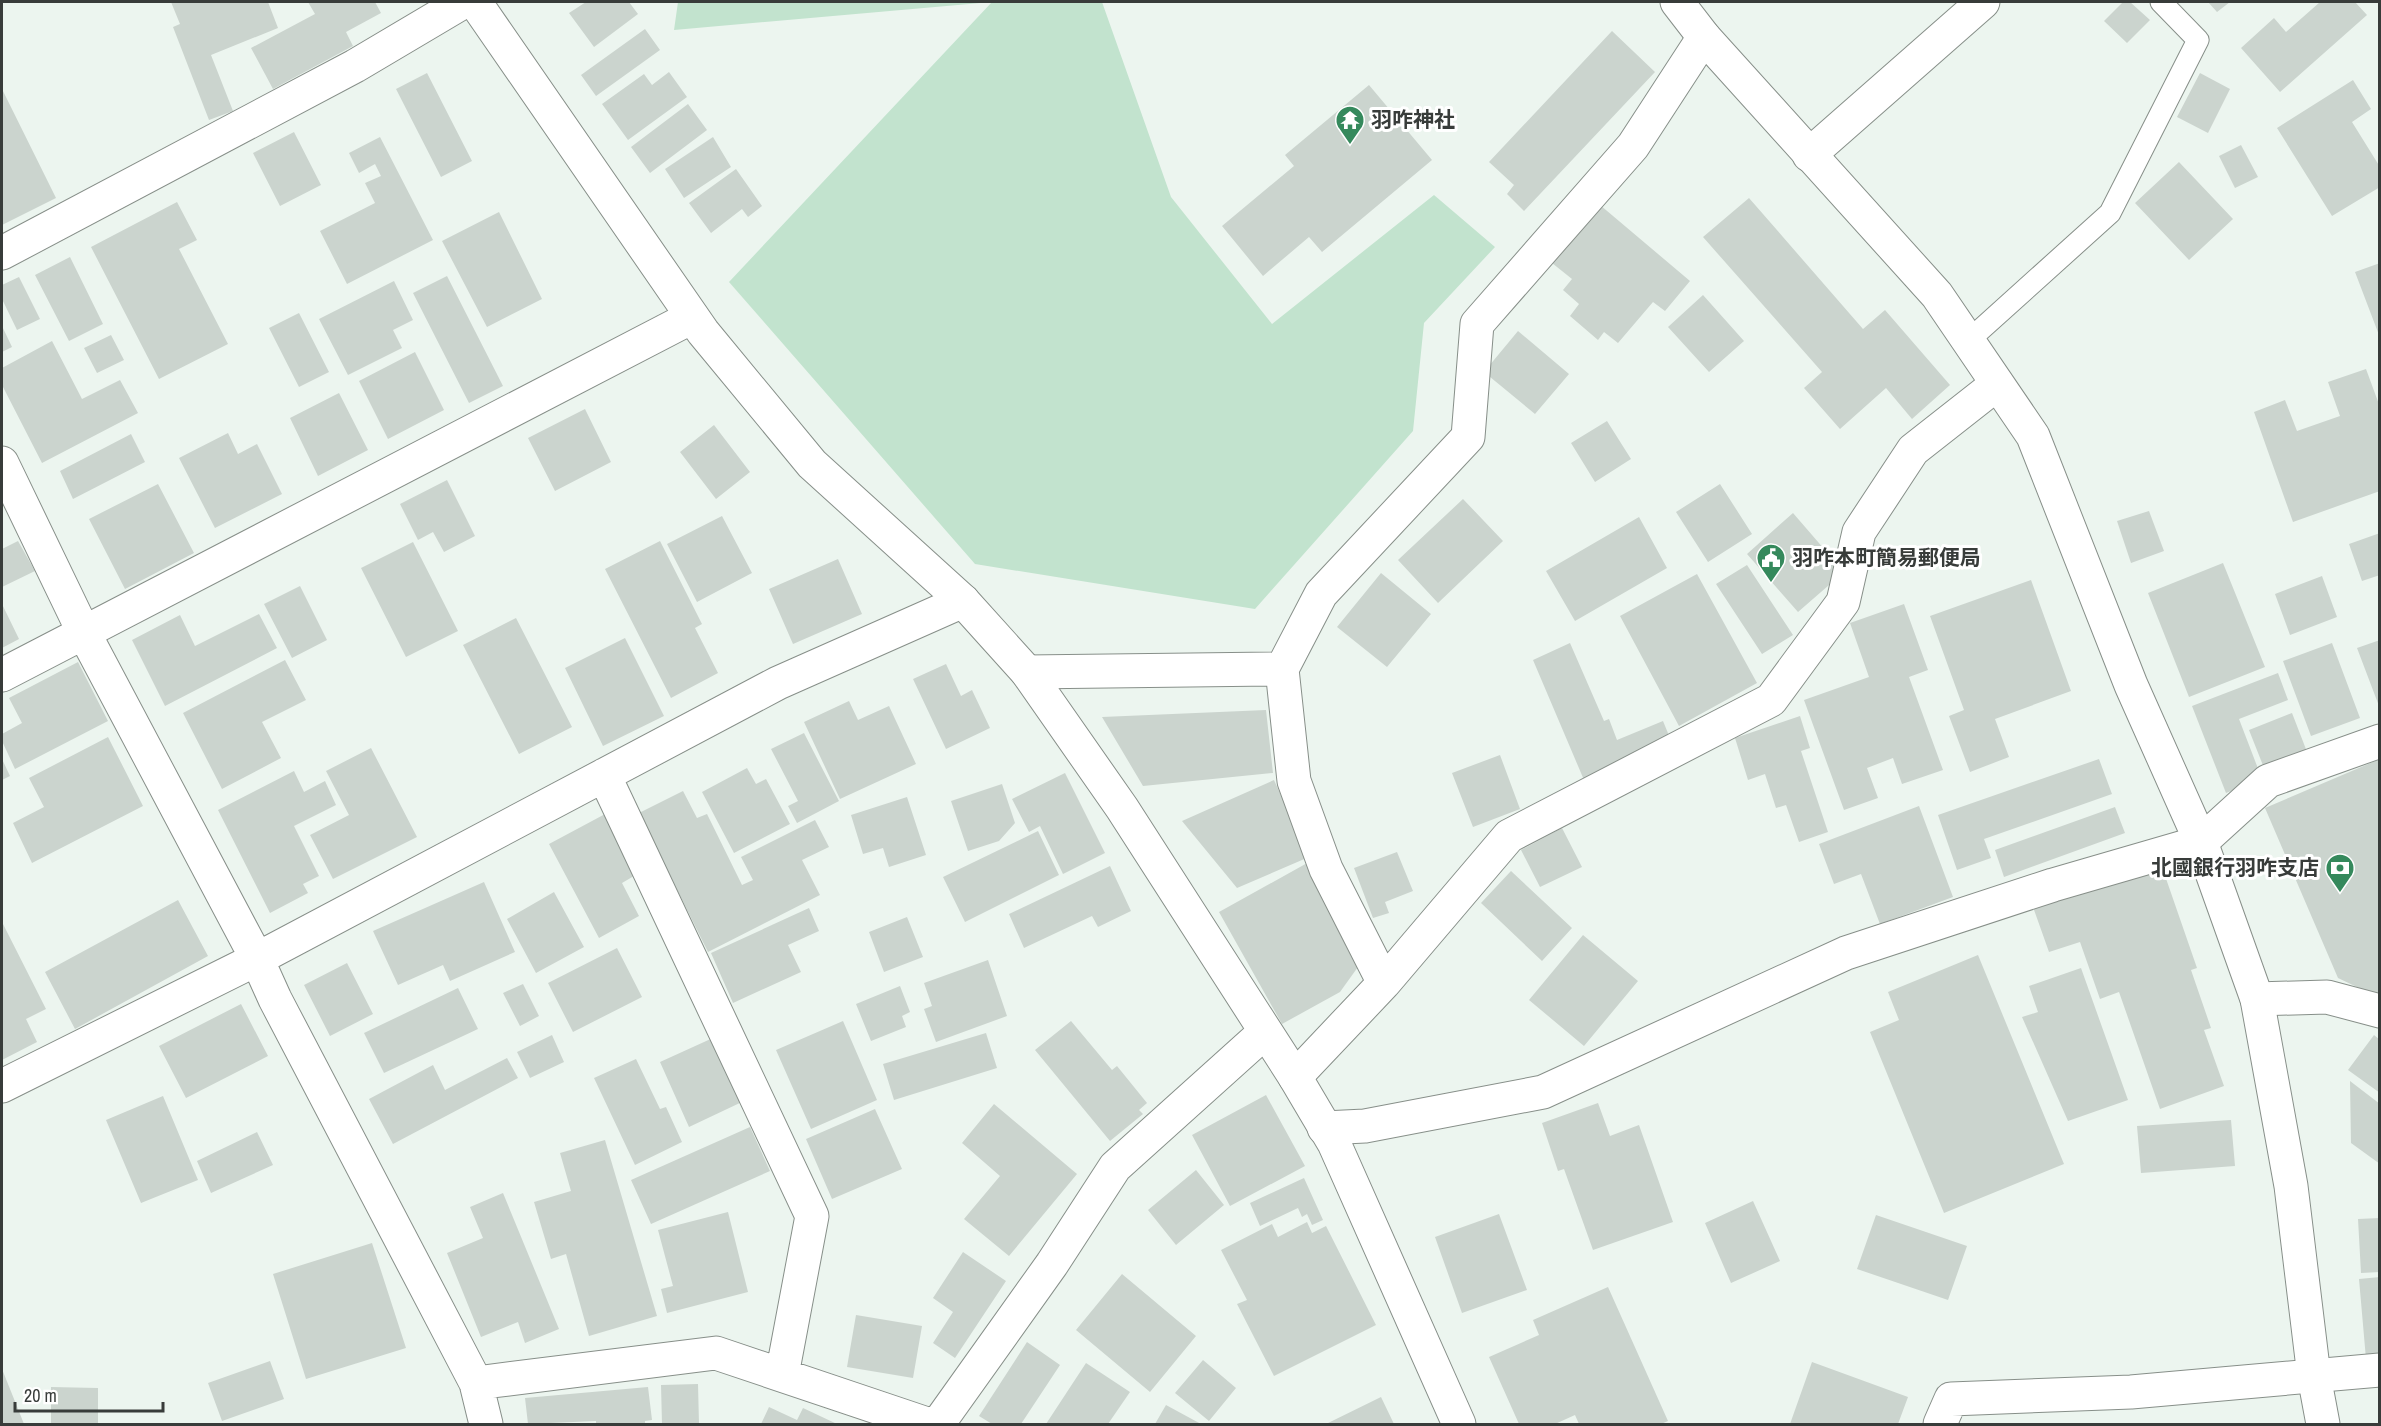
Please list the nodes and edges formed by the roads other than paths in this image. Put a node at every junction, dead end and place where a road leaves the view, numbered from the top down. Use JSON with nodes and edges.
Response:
{"nodes":[{"id":1,"x":463,"y":2,"type":"edge"},
{"id":2,"x":475,"y":2,"type":"edge"},
{"id":3,"x":1677,"y":2,"type":"edge"},
{"id":4,"x":1983,"y":2,"type":"edge"},
{"id":5,"x":2161,"y":2,"type":"edge"},
{"id":6,"x":1704,"y":37,"type":"junction"},
{"id":7,"x":1809,"y":155,"type":"junction"},
{"id":8,"x":2,"y":253,"type":"edge"},
{"id":9,"x":692,"y":317,"type":"junction"},
{"id":10,"x":1968,"y":341,"type":"junction"},
{"id":11,"x":1997,"y":384,"type":"junction"},
{"id":12,"x":2,"y":463,"type":"edge"},
{"id":13,"x":963,"y":601,"type":"junction"},
{"id":14,"x":84,"y":633,"type":"junction"},
{"id":15,"x":1282,"y":669,"type":"junction"},
{"id":16,"x":1027,"y":672,"type":"junction"},
{"id":17,"x":2,"y":675,"type":"edge"},
{"id":18,"x":2379,"y":741,"type":"edge"},
{"id":19,"x":604,"y":775,"type":"junction"},
{"id":20,"x":2200,"y":842,"type":"junction"},
{"id":21,"x":257,"y":959,"type":"junction"},
{"id":22,"x":1384,"y":983,"type":"junction"},
{"id":23,"x":2257,"y":999,"type":"junction"},
{"id":24,"x":2379,"y":1011,"type":"edge"},
{"id":25,"x":1264,"y":1032,"type":"junction"},
{"id":26,"x":1295,"y":1077,"type":"junction"},
{"id":27,"x":2,"y":1086,"type":"edge"},
{"id":28,"x":1324,"y":1128,"type":"junction"},
{"id":29,"x":2379,"y":1370,"type":"edge"},
{"id":30,"x":782,"y":1375,"type":"junction"},
{"id":31,"x":2313,"y":1376,"type":"junction"},
{"id":32,"x":476,"y":1383,"type":"junction"},
{"id":33,"x":486,"y":1425,"type":"edge"},
{"id":34,"x":927,"y":1425,"type":"edge"},
{"id":35,"x":938,"y":1425,"type":"edge"},
{"id":36,"x":1459,"y":1425,"type":"edge"},
{"id":37,"x":1940,"y":1425,"type":"edge"},
{"id":38,"x":2324,"y":1425,"type":"edge"}],
"edges":[{"from":1,"to":8,"type":"street"},
{"from":2,"to":9,"type":"street"},
{"from":3,"to":6,"type":"street"},
{"from":4,"to":7,"type":"street"},
{"from":5,"to":10,"type":"lane"},
{"from":6,"to":7,"type":"street"},
{"from":6,"to":15,"type":"street"},
{"from":7,"to":10,"type":"street"},
{"from":9,"to":13,"type":"street"},
{"from":9,"to":14,"type":"street"},
{"from":10,"to":11,"type":"street"},
{"from":11,"to":20,"type":"street"},
{"from":11,"to":22,"type":"street"},
{"from":12,"to":14,"type":"street"},
{"from":13,"to":16,"type":"street"},
{"from":13,"to":19,"type":"street"},
{"from":14,"to":17,"type":"street"},
{"from":14,"to":21,"type":"street"},
{"from":15,"to":16,"type":"street"},
{"from":15,"to":22,"type":"street"},
{"from":16,"to":25,"type":"street"},
{"from":18,"to":20,"type":"street"},
{"from":19,"to":21,"type":"street"},
{"from":19,"to":30,"type":"street"},
{"from":20,"to":23,"type":"street"},
{"from":20,"to":28,"type":"street"},
{"from":21,"to":27,"type":"street"},
{"from":21,"to":32,"type":"street"},
{"from":22,"to":26,"type":"street"},
{"from":23,"to":24,"type":"street"},
{"from":23,"to":31,"type":"street"},
{"from":25,"to":26,"type":"street"},
{"from":25,"to":35,"type":"street"},
{"from":26,"to":28,"type":"street"},
{"from":28,"to":36,"type":"street"},
{"from":29,"to":31,"type":"street"},
{"from":30,"to":32,"type":"street"},
{"from":30,"to":34,"type":"street"},
{"from":31,"to":37,"type":"street"},
{"from":31,"to":38,"type":"street"},
{"from":32,"to":33,"type":"street"}]}
